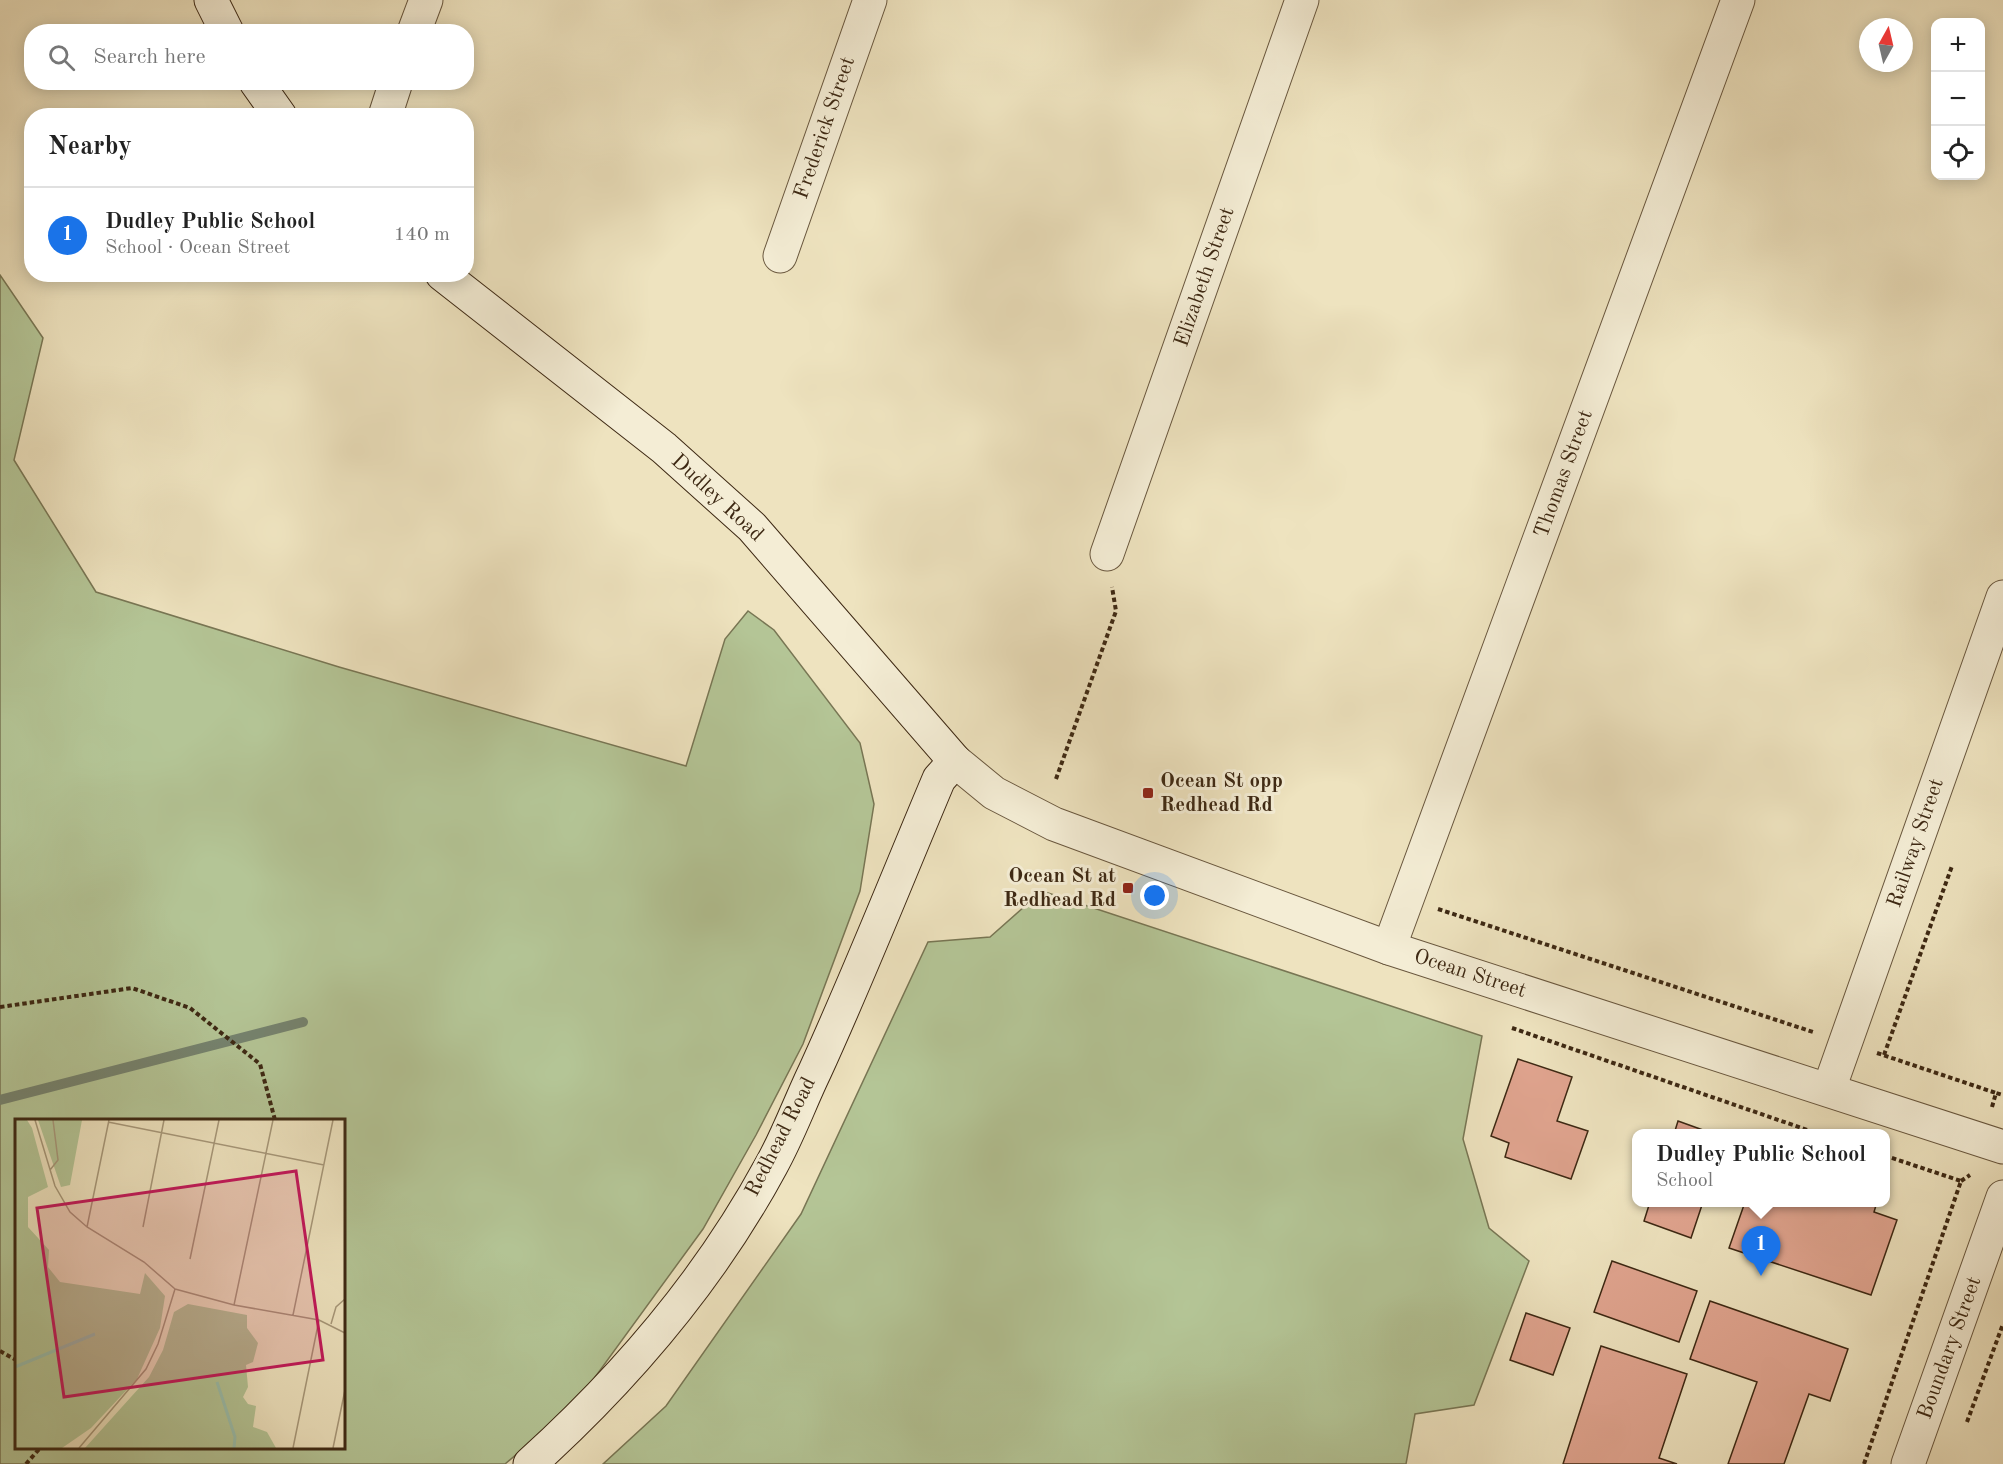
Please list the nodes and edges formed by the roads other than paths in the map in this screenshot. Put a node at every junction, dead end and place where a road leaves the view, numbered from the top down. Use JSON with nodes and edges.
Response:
{"nodes":[{"id":1,"x":211,"y":0,"type":"edge"},
{"id":2,"x":426,"y":0,"type":"edge"},
{"id":3,"x":870,"y":0,"type":"edge"},
{"id":4,"x":1302,"y":0,"type":"edge"},
{"id":5,"x":1738,"y":0,"type":"edge"},
{"id":6,"x":223,"y":24,"type":"edge"},
{"id":7,"x":417,"y":24,"type":"edge"},
{"id":8,"x":262,"y":90,"type":"edge"},
{"id":9,"x":393,"y":90,"type":"edge"},
{"id":10,"x":274,"y":108,"type":"edge"},
{"id":11,"x":388,"y":108,"type":"edge"},
{"id":12,"x":780,"y":256,"type":"dead end"},
{"id":13,"x":452,"y":282,"type":"edge"},
{"id":14,"x":1107,"y":554,"type":"road end"},
{"id":15,"x":2003,"y":597,"type":"edge"},
{"id":16,"x":955,"y":760,"type":"junction"},
{"id":17,"x":1389,"y":948,"type":"junction"},
{"id":18,"x":1829,"y":1089,"type":"junction"},
{"id":19,"x":2003,"y":1147,"type":"edge"},
{"id":20,"x":2003,"y":1197,"type":"edge"},
{"id":21,"x":530,"y":1464,"type":"edge"},
{"id":22,"x":1908,"y":1464,"type":"edge"}],
"edges":[{"from":1,"to":6,"type":"street"},
{"from":2,"to":7,"type":"street"},
{"from":3,"to":12,"type":"street","name":"Frederick Street"},
{"from":4,"to":14,"type":"street","name":"Elizabeth Street"},
{"from":5,"to":17,"type":"street","name":"Thomas Street"},
{"from":8,"to":10,"type":"street"},
{"from":9,"to":11,"type":"street"},
{"from":13,"to":16,"type":"street","name":"Dudley Road"},
{"from":15,"to":18,"type":"street","name":"Railway Street"},
{"from":16,"to":17,"type":"street","name":"Ocean Street"},
{"from":16,"to":21,"type":"street","name":"Redhead Road"},
{"from":17,"to":18,"type":"street","name":"Ocean Street"},
{"from":18,"to":19,"type":"street","name":"Ocean Street"},
{"from":20,"to":22,"type":"street","name":"Boundary Street"}]}
